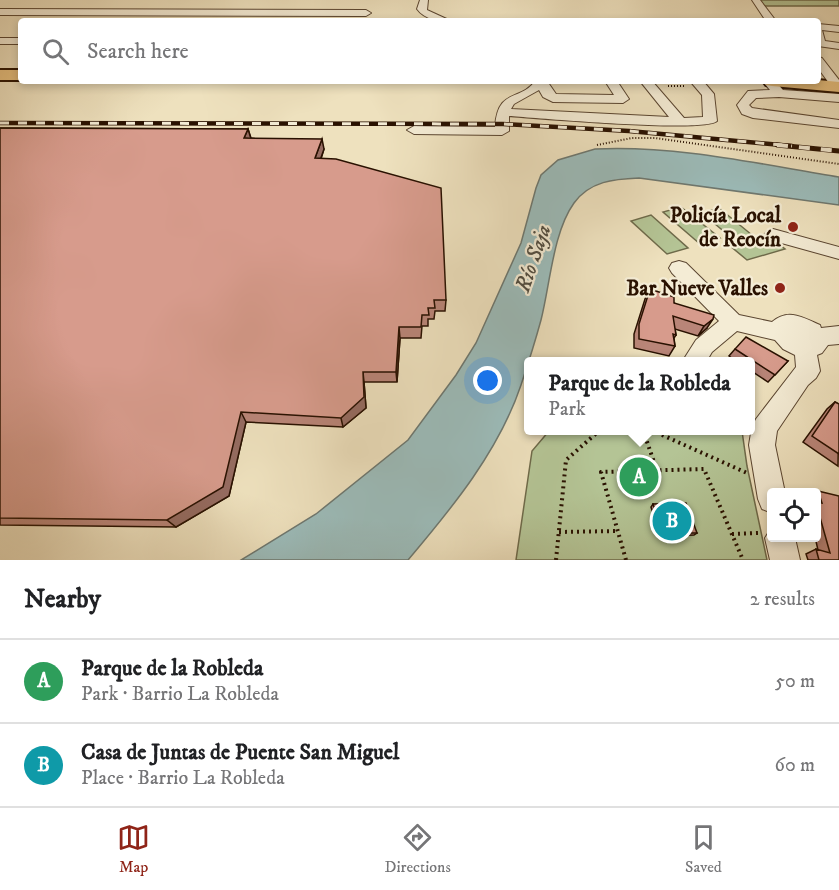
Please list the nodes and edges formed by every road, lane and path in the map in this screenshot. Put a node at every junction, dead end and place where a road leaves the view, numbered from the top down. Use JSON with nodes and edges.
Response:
{"nodes":[{"id":1,"x":424,"y":0,"type":"edge"},
{"id":2,"x":742,"y":0,"type":"edge"},
{"id":3,"x":758,"y":4,"type":"edge"},
{"id":4,"x":0,"y":12,"type":"edge"},
{"id":5,"x":214,"y":13,"type":"junction"},
{"id":6,"x":366,"y":13,"type":"dead end"},
{"id":7,"x":209,"y":18,"type":"edge"},
{"id":8,"x":439,"y":18,"type":"edge"},
{"id":9,"x":769,"y":18,"type":"edge"},
{"id":10,"x":821,"y":27,"type":"edge"},
{"id":11,"x":839,"y":29,"type":"edge"},
{"id":12,"x":0,"y":41,"type":"edge"},
{"id":13,"x":18,"y":41,"type":"edge"},
{"id":14,"x":821,"y":43,"type":"edge"},
{"id":15,"x":839,"y":46,"type":"edge"},
{"id":16,"x":824,"y":63,"type":"edge"},
{"id":17,"x":0,"y":75,"type":"edge"},
{"id":18,"x":18,"y":75,"type":"edge"},
{"id":19,"x":610,"y":84,"type":"edge"},
{"id":20,"x":648,"y":84,"type":"edge"},
{"id":21,"x":684,"y":84,"type":"edge"},
{"id":22,"x":699,"y":84,"type":"edge"},
{"id":23,"x":773,"y":85,"type":"edge"},
{"id":24,"x":667,"y":86,"type":"dead end"},
{"id":25,"x":543,"y":87,"type":"edge"},
{"id":26,"x":839,"y":91,"type":"edge"},
{"id":27,"x":502,"y":112,"type":"junction"},
{"id":28,"x":680,"y":122,"type":"junction"},
{"id":29,"x":839,"y":124,"type":"edge"},
{"id":30,"x":414,"y":130,"type":"dead end"},
{"id":31,"x":597,"y":145,"type":"dead end"},
{"id":32,"x":839,"y":164,"type":"edge"},
{"id":33,"x":773,"y":235,"type":"dead end"},
{"id":34,"x":839,"y":252,"type":"edge"},
{"id":35,"x":679,"y":268,"type":"dead end"},
{"id":36,"x":733,"y":322,"type":"junction"},
{"id":37,"x":839,"y":335,"type":"edge"},
{"id":38,"x":811,"y":343,"type":"junction"},
{"id":39,"x":696,"y":357,"type":"edge"},
{"id":40,"x":758,"y":422,"type":"edge"},
{"id":41,"x":594,"y":435,"type":"edge"},
{"id":42,"x":645,"y":435,"type":"edge"},
{"id":43,"x":661,"y":435,"type":"edge"},
{"id":44,"x":657,"y":471,"type":"junction"},
{"id":45,"x":769,"y":488,"type":"edge"},
{"id":46,"x":767,"y":489,"type":"edge"},
{"id":47,"x":618,"y":531,"type":"junction"},
{"id":48,"x":559,"y":532,"type":"junction"},
{"id":49,"x":732,"y":534,"type":"junction"},
{"id":50,"x":767,"y":535,"type":"edge"},
{"id":51,"x":775,"y":542,"type":"edge"},
{"id":52,"x":556,"y":560,"type":"edge"},
{"id":53,"x":626,"y":560,"type":"edge"},
{"id":54,"x":743,"y":560,"type":"edge"},
{"id":55,"x":785,"y":560,"type":"edge"}],
"edges":[{"from":1,"to":8,"type":"street"},
{"from":2,"to":3,"type":"street"},
{"from":3,"to":9,"type":"street"},
{"from":4,"to":5,"type":"street"},
{"from":5,"to":6,"type":"street"},
{"from":5,"to":7,"type":"street"},
{"from":10,"to":11,"type":"street"},
{"from":12,"to":13,"type":"street"},
{"from":14,"to":15,"type":"street"},
{"from":16,"to":26,"type":"street"},
{"from":17,"to":18,"type":"highway"},
{"from":19,"to":25,"type":"street"},
{"from":20,"to":28,"type":"street"},
{"from":21,"to":24,"type":"path"},
{"from":22,"to":28,"type":"street"},
{"from":23,"to":26,"type":"highway"},
{"from":23,"to":29,"type":"street"},
{"from":25,"to":27,"type":"street"},
{"from":27,"to":28,"type":"street"},
{"from":27,"to":30,"type":"street"},
{"from":31,"to":32,"type":"path"},
{"from":33,"to":34,"type":"street"},
{"from":35,"to":36,"type":"street"},
{"from":36,"to":38,"type":"street"},
{"from":36,"to":39,"type":"street"},
{"from":37,"to":38,"type":"street"},
{"from":38,"to":40,"type":"street"},
{"from":40,"to":45,"type":"street"},
{"from":41,"to":48,"type":"path"},
{"from":42,"to":44,"type":"path"},
{"from":43,"to":46,"type":"path"},
{"from":44,"to":47,"type":"path"},
{"from":44,"to":49,"type":"path"},
{"from":47,"to":48,"type":"path"},
{"from":47,"to":53,"type":"path"},
{"from":48,"to":52,"type":"path"},
{"from":49,"to":50,"type":"path"},
{"from":49,"to":54,"type":"path"},
{"from":51,"to":55,"type":"street"}]}
